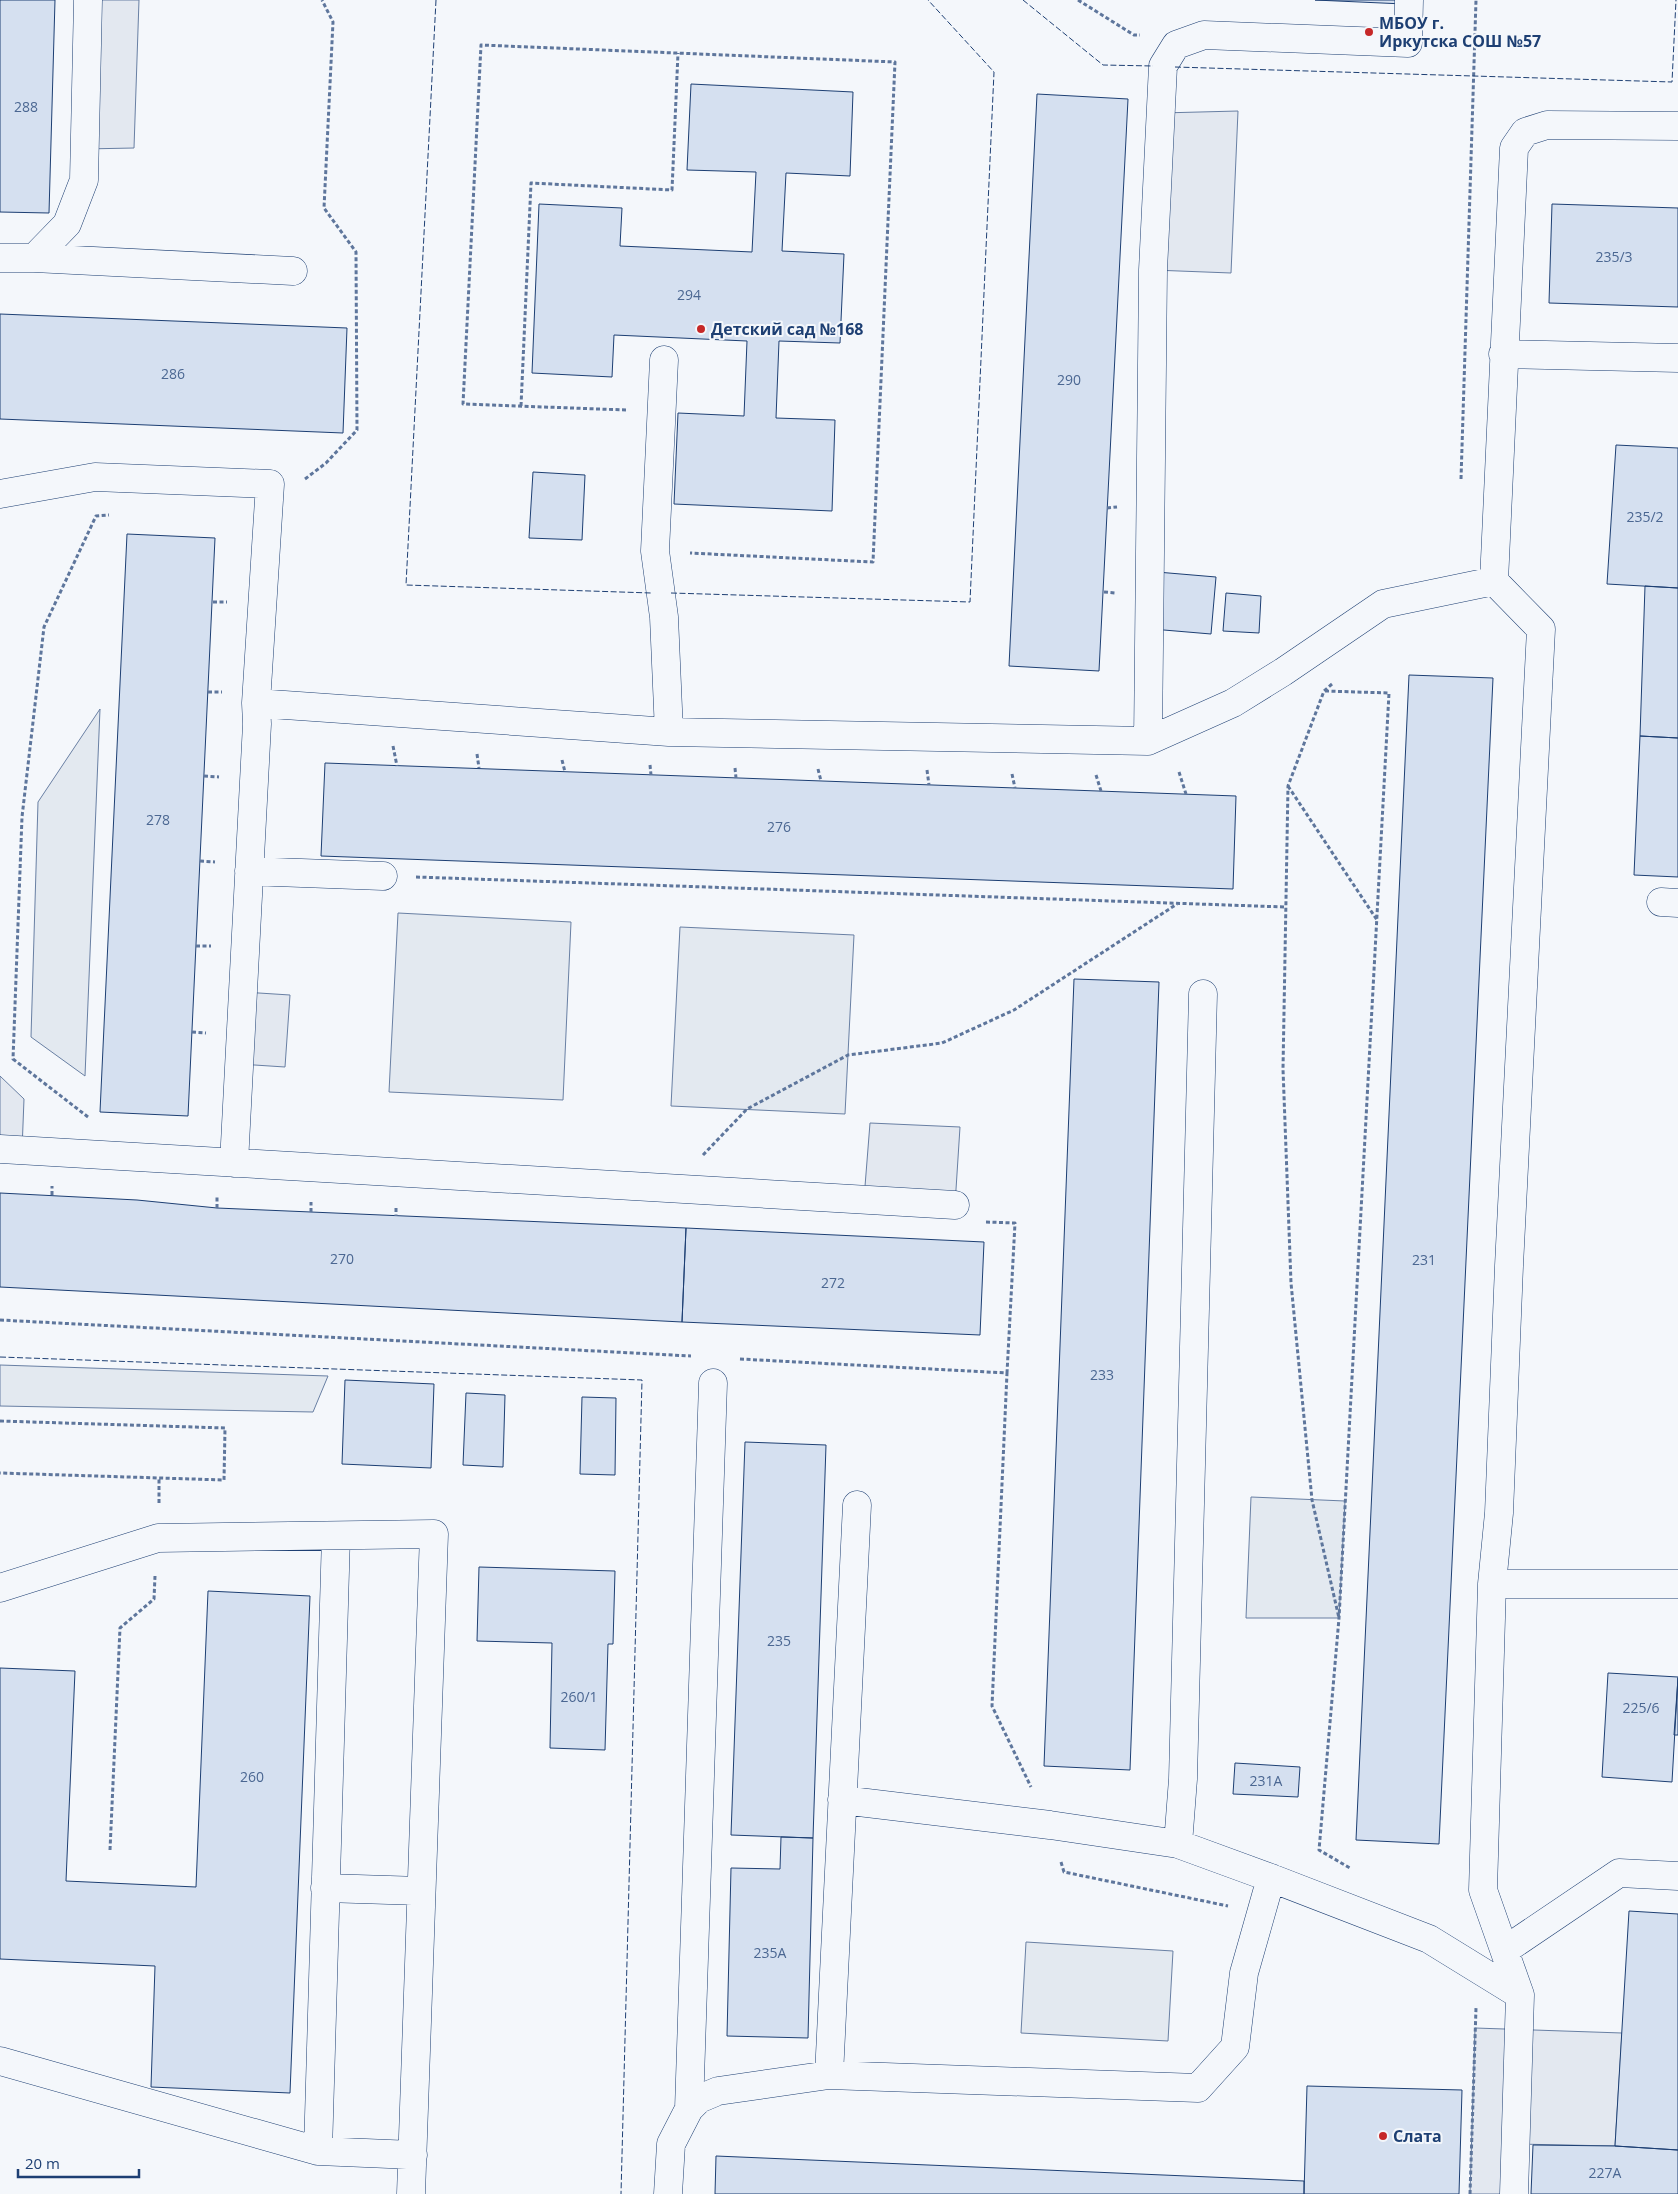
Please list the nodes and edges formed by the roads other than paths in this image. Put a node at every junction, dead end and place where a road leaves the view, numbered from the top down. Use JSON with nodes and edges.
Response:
{"nodes":[{"id":1,"x":88,"y":0,"type":"edge"},
{"id":2,"x":1409,"y":0,"type":"edge"},
{"id":3,"x":1678,"y":126,"type":"edge"},
{"id":4,"x":0,"y":258,"type":"edge"},
{"id":5,"x":34,"y":258,"type":"junction"},
{"id":6,"x":293,"y":271,"type":"dead end"},
{"id":7,"x":1504,"y":354,"type":"junction"},
{"id":8,"x":1678,"y":358,"type":"edge"},
{"id":9,"x":664,"y":360,"type":"dead end"},
{"id":10,"x":0,"y":494,"type":"edge"},
{"id":11,"x":1494,"y":581,"type":"junction"},
{"id":12,"x":256,"y":713,"type":"junction"},
{"id":13,"x":669,"y":732,"type":"junction"},
{"id":14,"x":1148,"y":741,"type":"junction"},
{"id":15,"x":250,"y":871,"type":"junction"},
{"id":16,"x":383,"y":876,"type":"road end"},
{"id":17,"x":1202,"y":994,"type":"dead end"},
{"id":18,"x":0,"y":1149,"type":"edge"},
{"id":19,"x":234,"y":1163,"type":"junction"},
{"id":20,"x":954,"y":1205,"type":"dead end"},
{"id":21,"x":713,"y":1383,"type":"dead end"},
{"id":22,"x":857,"y":1505,"type":"dead end"},
{"id":23,"x":336,"y":1536,"type":"junction"},
{"id":24,"x":1492,"y":1584,"type":"junction"},
{"id":25,"x":1678,"y":1584,"type":"edge"},
{"id":26,"x":0,"y":1588,"type":"edge"},
{"id":27,"x":842,"y":1800,"type":"junction"},
{"id":28,"x":1178,"y":1844,"type":"junction"},
{"id":29,"x":1678,"y":1876,"type":"edge"},
{"id":30,"x":1271,"y":1878,"type":"junction"},
{"id":31,"x":325,"y":1888,"type":"junction"},
{"id":32,"x":421,"y":1891,"type":"junction"},
{"id":33,"x":1505,"y":1950,"type":"junction"},
{"id":34,"x":1520,"y":1995,"type":"junction"},
{"id":35,"x":0,"y":2061,"type":"edge"},
{"id":36,"x":829,"y":2075,"type":"junction"},
{"id":37,"x":689,"y":2109,"type":"junction"},
{"id":38,"x":318,"y":2151,"type":"junction"},
{"id":39,"x":413,"y":2154,"type":"junction"},
{"id":40,"x":411,"y":2194,"type":"edge"},
{"id":41,"x":668,"y":2194,"type":"edge"},
{"id":42,"x":1514,"y":2194,"type":"edge"}],
"edges":[{"from":1,"to":5,"type":"street"},
{"from":2,"to":14,"type":"street"},
{"from":3,"to":7,"type":"street"},
{"from":4,"to":5,"type":"street"},
{"from":5,"to":6,"type":"street"},
{"from":7,"to":8,"type":"street"},
{"from":7,"to":11,"type":"street"},
{"from":9,"to":13,"type":"street"},
{"from":10,"to":12,"type":"street"},
{"from":11,"to":14,"type":"street"},
{"from":11,"to":24,"type":"street"},
{"from":12,"to":13,"type":"street"},
{"from":12,"to":15,"type":"street"},
{"from":13,"to":14,"type":"street"},
{"from":15,"to":16,"type":"street"},
{"from":15,"to":19,"type":"street"},
{"from":17,"to":28,"type":"street"},
{"from":18,"to":19,"type":"street"},
{"from":19,"to":20,"type":"street"},
{"from":21,"to":37,"type":"street"},
{"from":22,"to":27,"type":"street"},
{"from":23,"to":26,"type":"street"},
{"from":23,"to":31,"type":"street"},
{"from":23,"to":32,"type":"street"},
{"from":24,"to":25,"type":"street"},
{"from":24,"to":33,"type":"street"},
{"from":27,"to":28,"type":"street"},
{"from":27,"to":36,"type":"street"},
{"from":28,"to":30,"type":"street"},
{"from":29,"to":33,"type":"street"},
{"from":30,"to":34,"type":"street"},
{"from":30,"to":36,"type":"street"},
{"from":31,"to":32,"type":"street"},
{"from":31,"to":38,"type":"street"},
{"from":32,"to":39,"type":"street"},
{"from":33,"to":34,"type":"street"},
{"from":34,"to":42,"type":"street"},
{"from":35,"to":38,"type":"street"},
{"from":36,"to":37,"type":"street"},
{"from":37,"to":41,"type":"street"},
{"from":38,"to":39,"type":"street"},
{"from":39,"to":40,"type":"street"}]}
